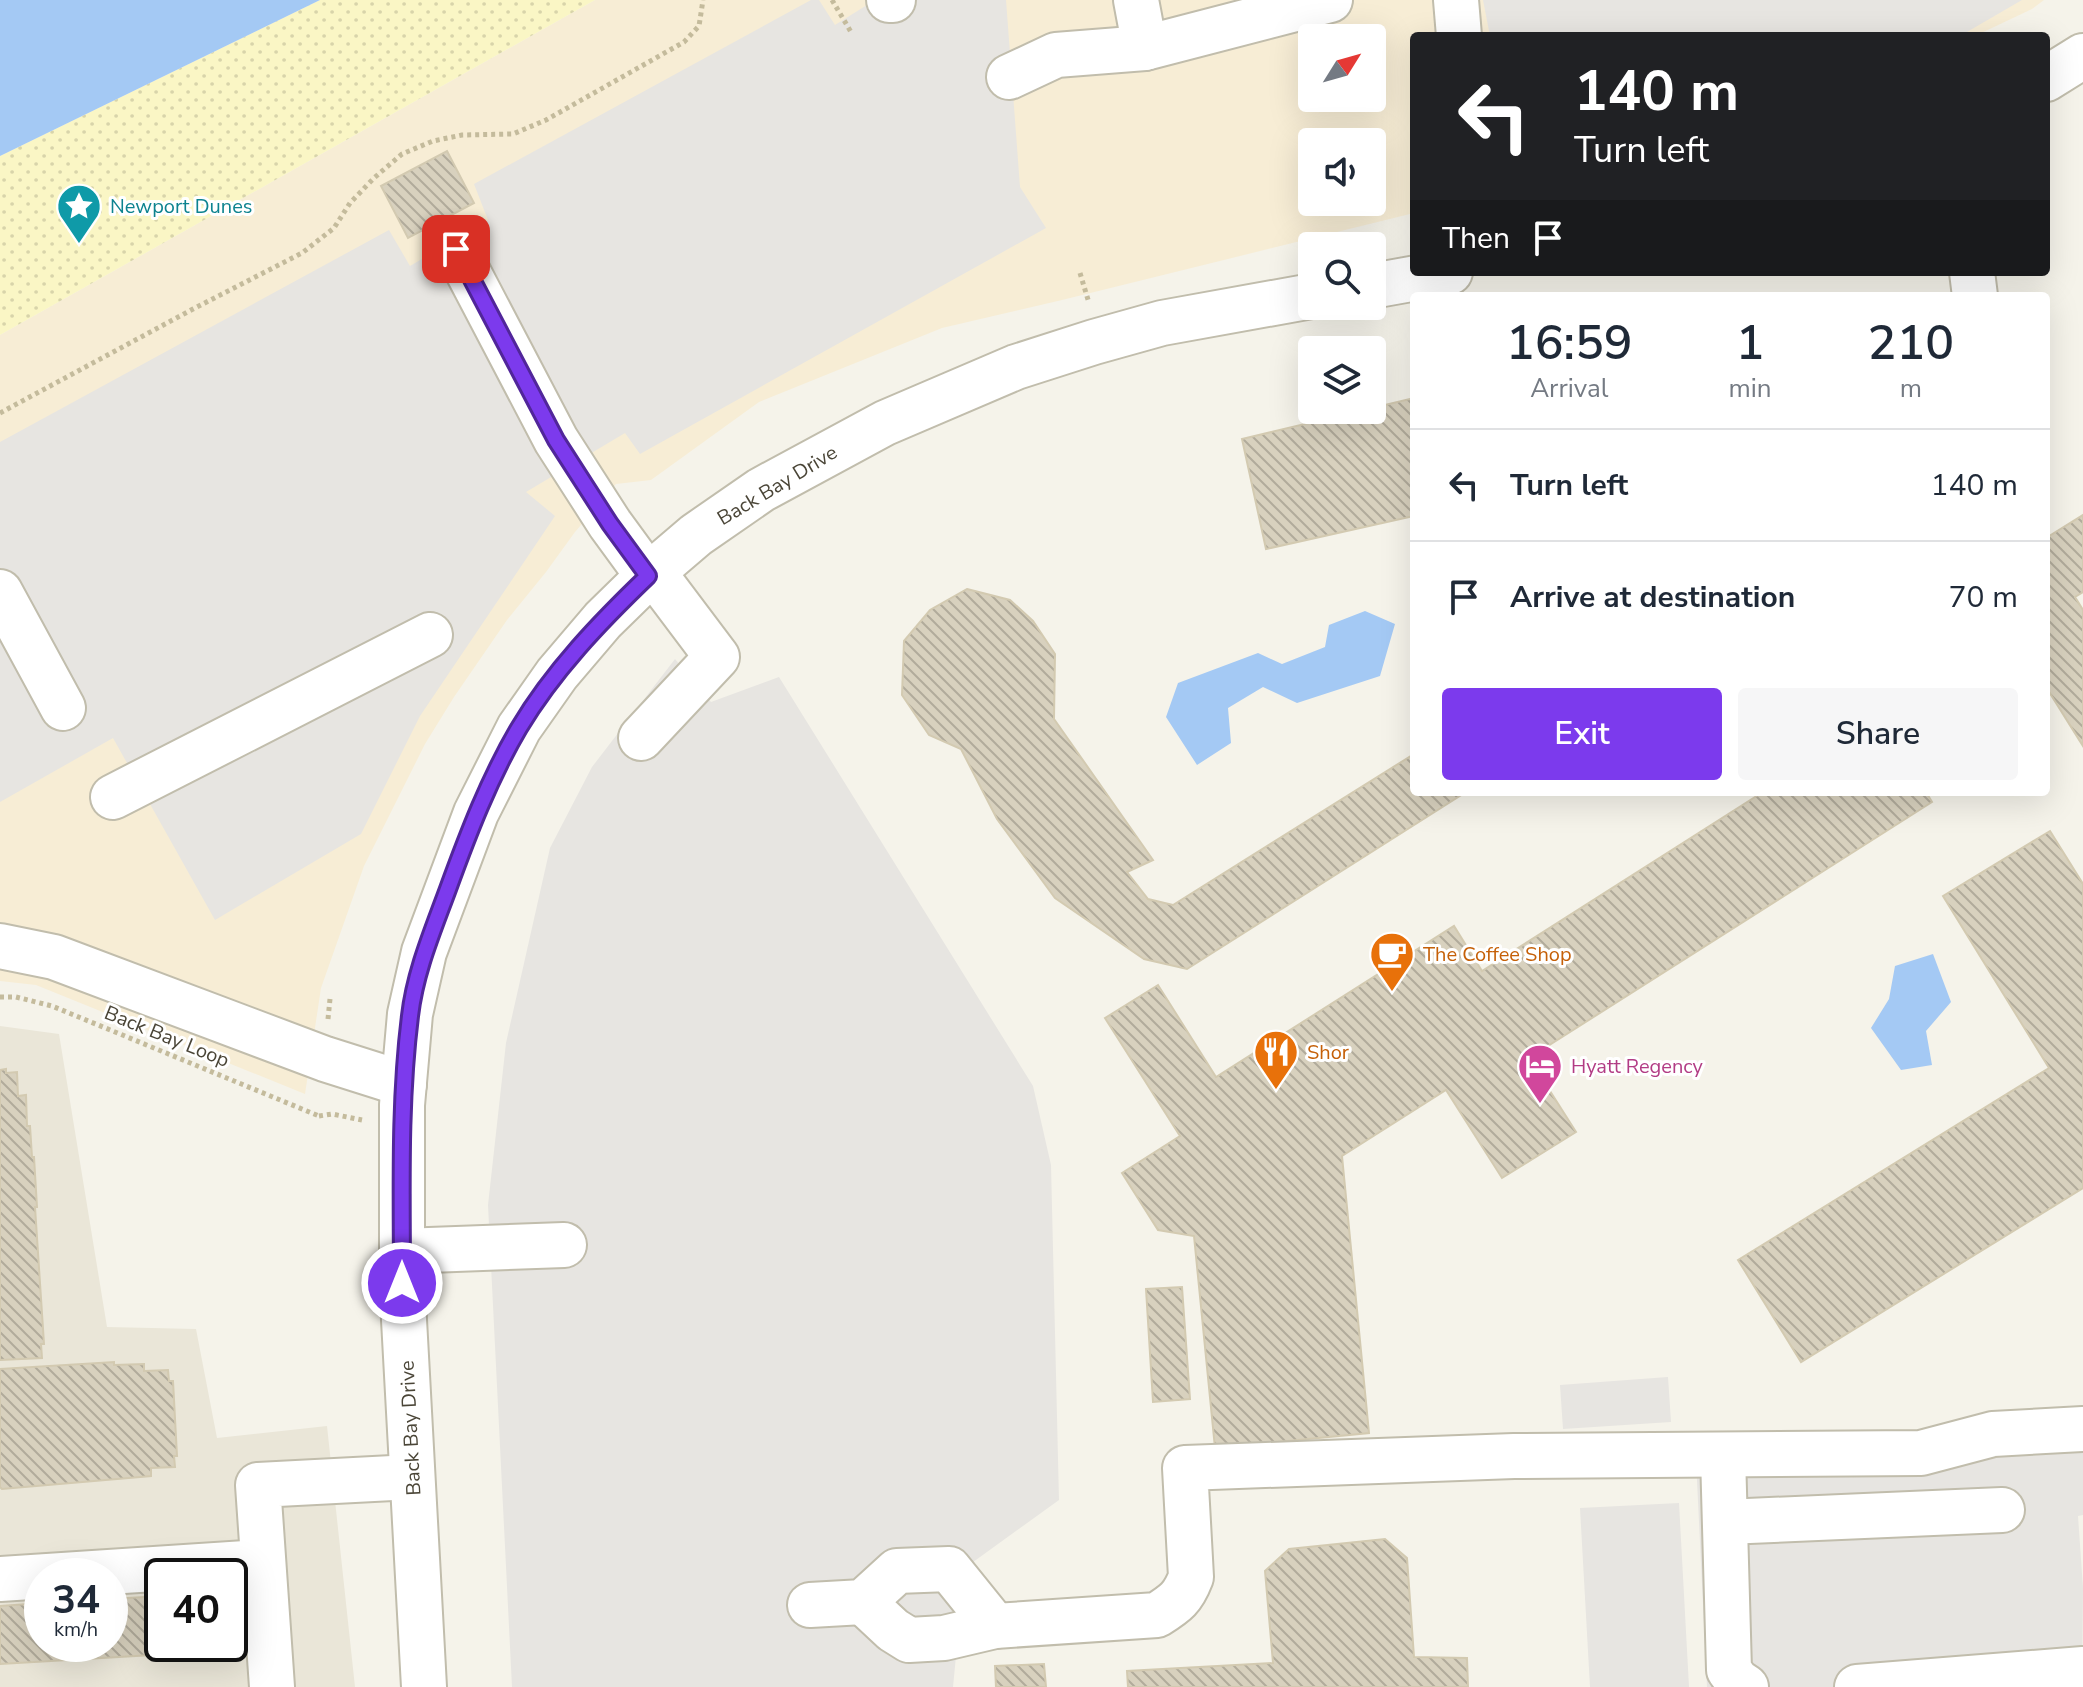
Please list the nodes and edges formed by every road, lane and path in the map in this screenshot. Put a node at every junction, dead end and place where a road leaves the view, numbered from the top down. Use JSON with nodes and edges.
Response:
{"nodes":[{"id":1,"x":703,"y":0,"type":"edge"},
{"id":2,"x":832,"y":0,"type":"edge"},
{"id":3,"x":1136,"y":0,"type":"edge"},
{"id":4,"x":1330,"y":0,"type":"edge"},
{"id":5,"x":1456,"y":0,"type":"edge"},
{"id":6,"x":851,"y":32,"type":"dead end"},
{"id":7,"x":1459,"y":32,"type":"edge"},
{"id":8,"x":1145,"y":48,"type":"junction"},
{"id":9,"x":2083,"y":56,"type":"edge"},
{"id":10,"x":1009,"y":77,"type":"dead end"},
{"id":11,"x":2050,"y":77,"type":"edge"},
{"id":12,"x":456,"y":249,"type":"dead end"},
{"id":13,"x":1428,"y":276,"type":"edge"},
{"id":14,"x":1386,"y":283,"type":"edge"},
{"id":15,"x":1298,"y":299,"type":"edge"},
{"id":16,"x":0,"y":413,"type":"edge"},
{"id":17,"x":650,"y":574,"type":"junction"},
{"id":18,"x":0,"y":592,"type":"edge"},
{"id":19,"x":430,"y":635,"type":"dead end"},
{"id":20,"x":63,"y":708,"type":"dead end"},
{"id":21,"x":641,"y":738,"type":"dead end"},
{"id":22,"x":113,"y":797,"type":"dead end"},
{"id":23,"x":0,"y":946,"type":"edge"},
{"id":24,"x":0,"y":997,"type":"edge"},
{"id":25,"x":404,"y":1084,"type":"junction"},
{"id":26,"x":319,"y":1116,"type":"dead end"},
{"id":27,"x":564,"y":1245,"type":"dead end"},
{"id":28,"x":402,"y":1251,"type":"junction"},
{"id":29,"x":2083,"y":1429,"type":"edge"},
{"id":30,"x":1723,"y":1455,"type":"junction"},
{"id":31,"x":412,"y":1477,"type":"junction"},
{"id":32,"x":2002,"y":1510,"type":"dead end"},
{"id":33,"x":1725,"y":1522,"type":"junction"},
{"id":34,"x":262,"y":1562,"type":"junction"},
{"id":35,"x":0,"y":1579,"type":"edge"},
{"id":36,"x":881,"y":1604,"type":"junction"},
{"id":37,"x":810,"y":1605,"type":"dead end"},
{"id":38,"x":995,"y":1626,"type":"junction"},
{"id":39,"x":2083,"y":1669,"type":"edge"},
{"id":40,"x":272,"y":1687,"type":"edge"},
{"id":41,"x":424,"y":1687,"type":"edge"},
{"id":42,"x":1746,"y":1687,"type":"edge"},
{"id":43,"x":1857,"y":1687,"type":"edge"}],
"edges":[{"from":1,"to":16,"type":"path"},
{"from":2,"to":6,"type":"path"},
{"from":3,"to":8,"type":"street"},
{"from":4,"to":8,"type":"street"},
{"from":5,"to":7,"type":"street"},
{"from":8,"to":10,"type":"street"},
{"from":9,"to":11,"type":"street"},
{"from":12,"to":17,"type":"street"},
{"from":13,"to":14,"type":"street"},
{"from":15,"to":17,"type":"street","name":"Back Bay Drive"},
{"from":17,"to":21,"type":"street"},
{"from":17,"to":25,"type":"street","name":"Back Bay Drive"},
{"from":18,"to":20,"type":"street"},
{"from":19,"to":22,"type":"street"},
{"from":23,"to":25,"type":"street"},
{"from":24,"to":26,"type":"path","name":"Back Bay Loop"},
{"from":25,"to":28,"type":"street","name":"Back Bay Drive"},
{"from":27,"to":28,"type":"street"},
{"from":28,"to":31,"type":"street","name":"Back Bay Drive"},
{"from":29,"to":30,"type":"street"},
{"from":30,"to":33,"type":"street"},
{"from":30,"to":38,"type":"street"},
{"from":31,"to":34,"type":"street"},
{"from":31,"to":41,"type":"street","name":"Back Bay Drive"},
{"from":32,"to":33,"type":"street"},
{"from":33,"to":42,"type":"street"},
{"from":34,"to":35,"type":"street"},
{"from":34,"to":40,"type":"street"},
{"from":36,"to":37,"type":"street"},
{"from":36,"to":38,"type":"street"},
{"from":36,"to":38,"type":"street"},
{"from":39,"to":43,"type":"street"}]}
